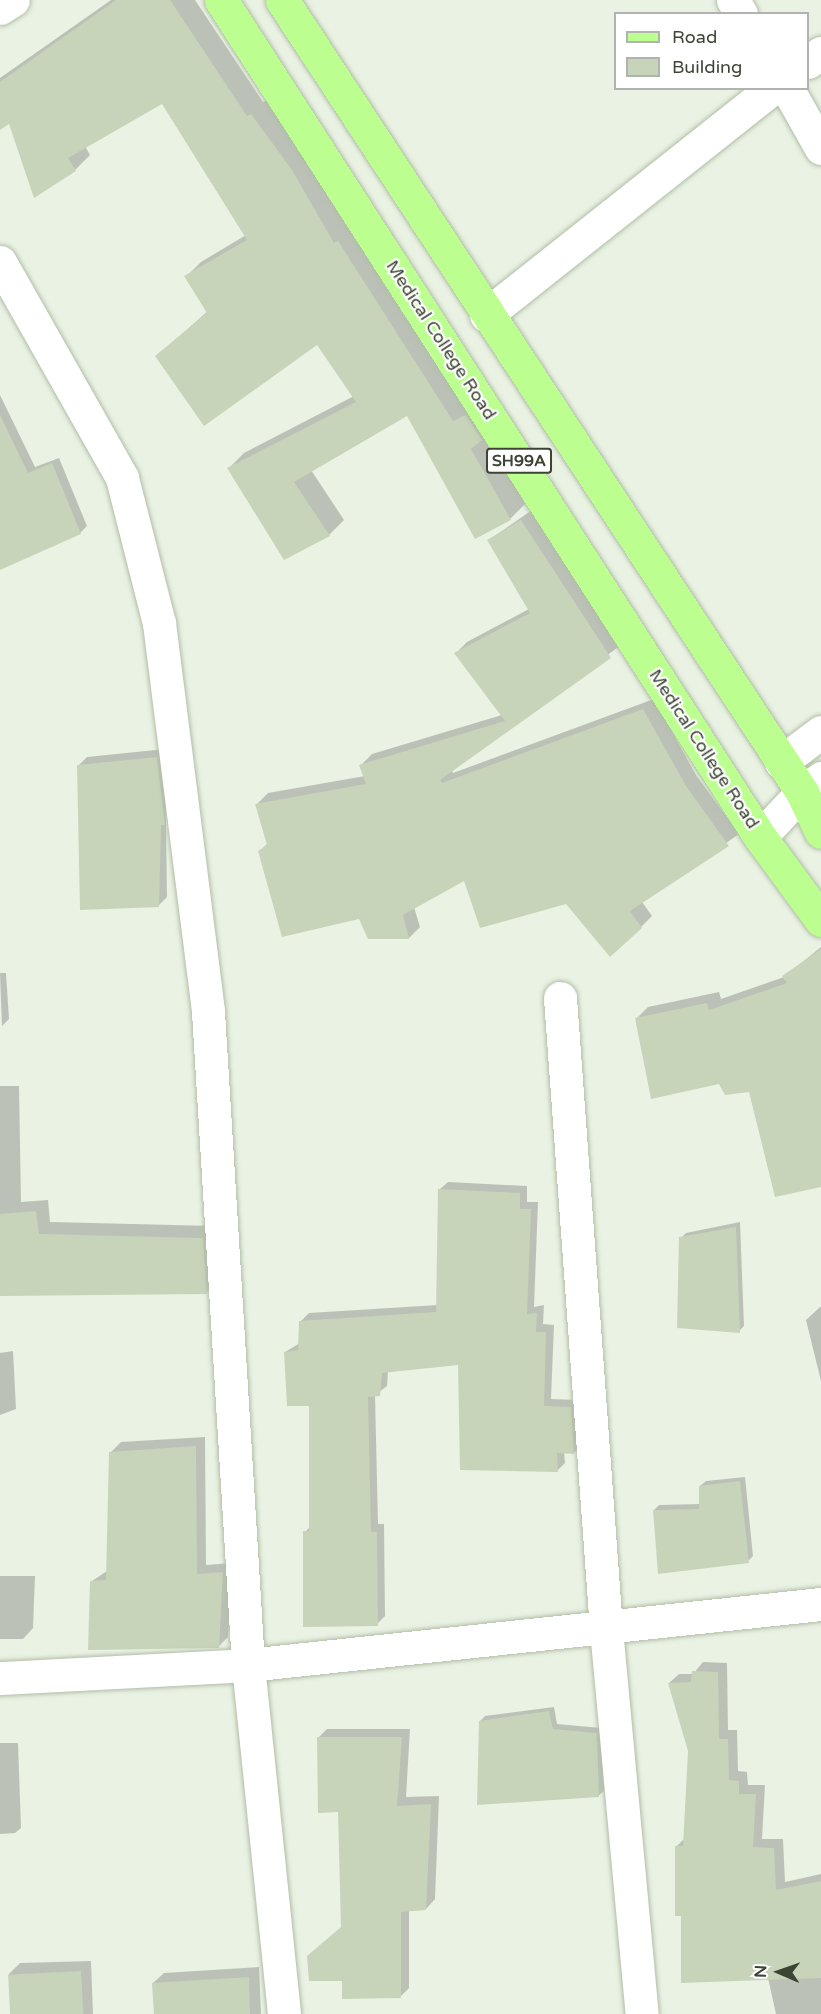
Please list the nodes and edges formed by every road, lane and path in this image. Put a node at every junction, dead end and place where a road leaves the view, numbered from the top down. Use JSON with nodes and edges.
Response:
{"nodes":[{"id":1,"x":14,"y":0,"type":"edge"},
{"id":2,"x":221,"y":0,"type":"edge"},
{"id":3,"x":282,"y":0,"type":"edge"},
{"id":4,"x":0,"y":8,"type":"edge"},
{"id":5,"x":769,"y":90,"type":"edge"},
{"id":6,"x":788,"y":90,"type":"edge"},
{"id":7,"x":821,"y":148,"type":"edge"},
{"id":8,"x":0,"y":262,"type":"edge"},
{"id":9,"x":486,"y":315,"type":"junction"},
{"id":10,"x":821,"y":732,"type":"edge"},
{"id":11,"x":781,"y":762,"type":"junction"},
{"id":12,"x":812,"y":785,"type":"edge"},
{"id":13,"x":821,"y":832,"type":"edge"},
{"id":14,"x":760,"y":837,"type":"junction"},
{"id":15,"x":821,"y":920,"type":"edge"},
{"id":16,"x":560,"y":998,"type":"dead end"},
{"id":17,"x":821,"y":1604,"type":"edge"},
{"id":18,"x":606,"y":1629,"type":"junction"},
{"id":19,"x":249,"y":1665,"type":"junction"},
{"id":20,"x":0,"y":1678,"type":"edge"},
{"id":21,"x":284,"y":2014,"type":"edge"},
{"id":22,"x":642,"y":2014,"type":"edge"}],
"edges":[{"from":1,"to":4,"type":"street"},
{"from":2,"to":14,"type":"main road","name":"Medical College Road","number":"SH99A"},
{"from":3,"to":9,"type":"main road","number":"SH99A"},
{"from":5,"to":9,"type":"street"},
{"from":6,"to":7,"type":"street"},
{"from":8,"to":19,"type":"street"},
{"from":9,"to":11,"type":"main road","number":"SH99A"},
{"from":10,"to":11,"type":"street"},
{"from":11,"to":12,"type":"main road","number":"SH99A"},
{"from":12,"to":13,"type":"main road","number":"SH99A"},
{"from":12,"to":14,"type":"street"},
{"from":14,"to":15,"type":"main road","name":"Medical College Road","number":"SH99A"},
{"from":16,"to":18,"type":"street"},
{"from":17,"to":18,"type":"street"},
{"from":18,"to":19,"type":"street"},
{"from":18,"to":22,"type":"street"},
{"from":19,"to":20,"type":"street"},
{"from":19,"to":21,"type":"street"}]}
